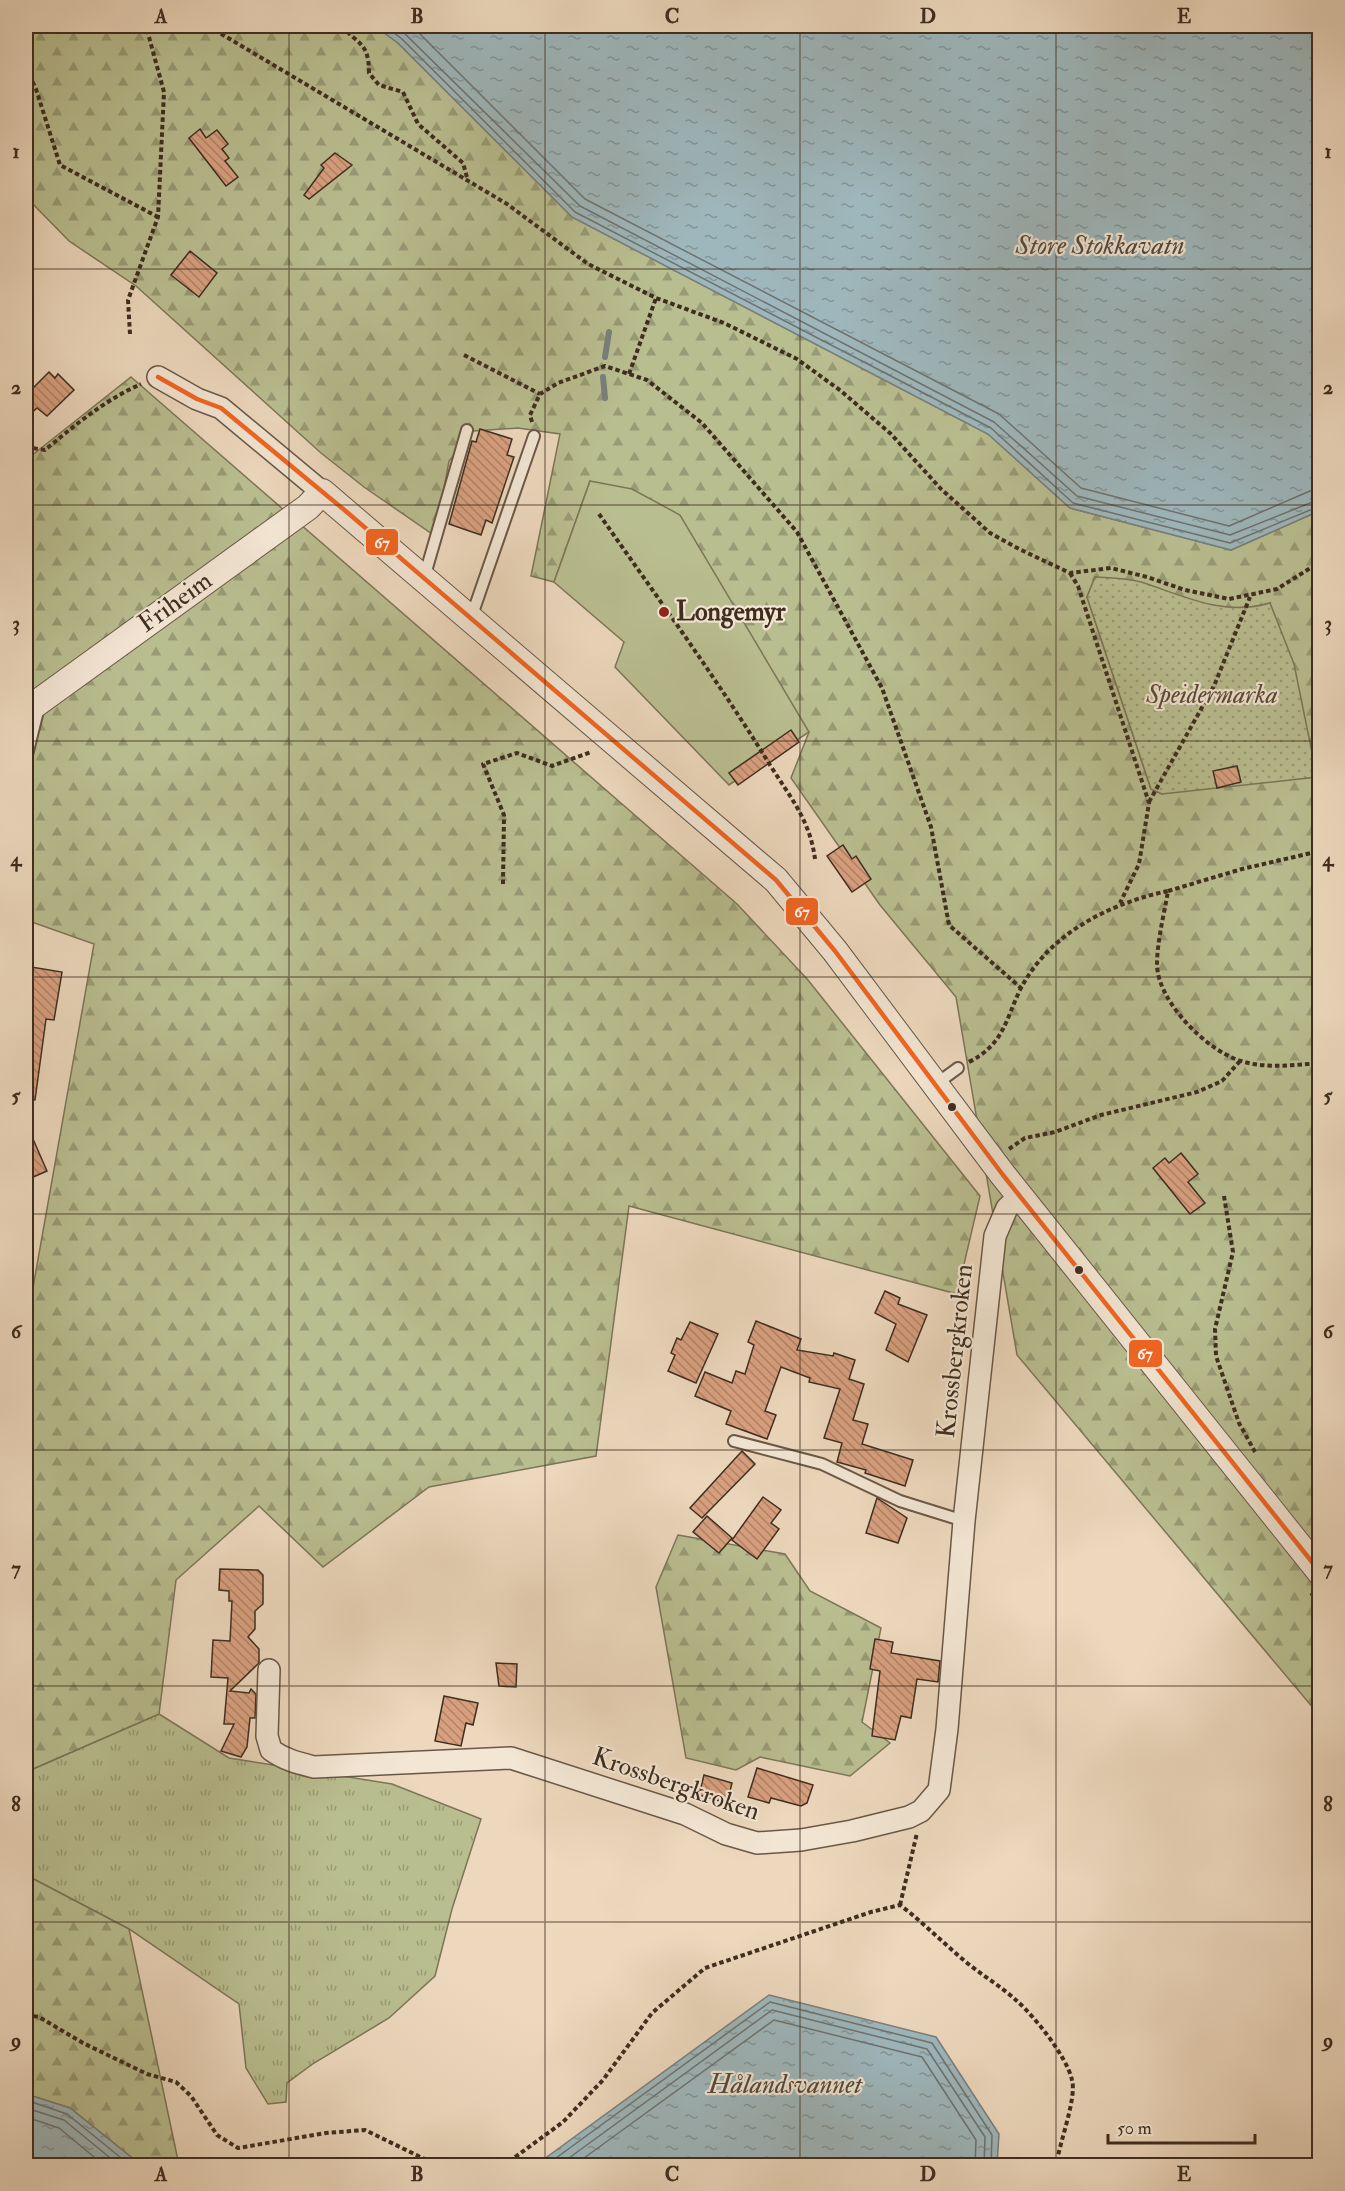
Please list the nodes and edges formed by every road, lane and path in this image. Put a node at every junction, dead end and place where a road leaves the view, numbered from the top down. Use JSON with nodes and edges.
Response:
{"nodes":[{"id":1,"x":146,"y":26,"type":"edge"},
{"id":2,"x":208,"y":26,"type":"edge"},
{"id":3,"x":342,"y":26,"type":"edge"},
{"id":4,"x":26,"y":68,"type":"edge"},
{"id":5,"x":468,"y":181,"type":"junction"},
{"id":6,"x":158,"y":217,"type":"junction"},
{"id":7,"x":656,"y":298,"type":"junction"},
{"id":8,"x":130,"y":334,"type":"dead end"},
{"id":9,"x":464,"y":355,"type":"dead end"},
{"id":10,"x":629,"y":374,"type":"junction"},
{"id":11,"x":158,"y":377,"type":"joint"},
{"id":12,"x":540,"y":394,"type":"junction"},
{"id":13,"x":466,"y":430,"type":"dead end"},
{"id":14,"x":534,"y":436,"type":"joint"},
{"id":15,"x":26,"y":447,"type":"edge"},
{"id":16,"x":322,"y":492,"type":"junction"},
{"id":17,"x":599,"y":514,"type":"dead end"},
{"id":18,"x":1320,"y":562,"type":"edge"},
{"id":19,"x":1070,"y":573,"type":"junction"},
{"id":20,"x":424,"y":578,"type":"junction"},
{"id":21,"x":1251,"y":596,"type":"junction"},
{"id":22,"x":470,"y":621,"type":"junction"},
{"id":23,"x":33,"y":706,"type":"edge"},
{"id":24,"x":584,"y":744,"type":"dead end"},
{"id":25,"x":26,"y":759,"type":"edge"},
{"id":26,"x":1149,"y":803,"type":"junction"},
{"id":27,"x":1320,"y":851,"type":"edge"},
{"id":28,"x":815,"y":859,"type":"dead end"},
{"id":29,"x":503,"y":884,"type":"dead end"},
{"id":30,"x":1168,"y":891,"type":"junction"},
{"id":31,"x":1120,"y":904,"type":"junction"},
{"id":32,"x":1021,"y":988,"type":"junction"},
{"id":33,"x":1240,"y":1061,"type":"junction"},
{"id":34,"x":1320,"y":1063,"type":"edge"},
{"id":35,"x":958,"y":1068,"type":"joint"},
{"id":36,"x":936,"y":1084,"type":"junction"},
{"id":37,"x":1006,"y":1151,"type":"dead end"},
{"id":38,"x":1020,"y":1196,"type":"junction"},
{"id":39,"x":1224,"y":1196,"type":"dead end"},
{"id":40,"x":734,"y":1442,"type":"dead end"},
{"id":41,"x":1251,"y":1485,"type":"junction"},
{"id":42,"x":964,"y":1521,"type":"junction"},
{"id":43,"x":1312,"y":1578,"type":"edge"},
{"id":44,"x":1320,"y":1603,"type":"edge"},
{"id":45,"x":270,"y":1670,"type":"dead end"},
{"id":46,"x":921,"y":1811,"type":"junction"},
{"id":47,"x":900,"y":1905,"type":"junction"},
{"id":48,"x":26,"y":2015,"type":"edge"},
{"id":49,"x":439,"y":2166,"type":"edge"},
{"id":50,"x":503,"y":2166,"type":"edge"},
{"id":51,"x":1056,"y":2166,"type":"edge"}],
"edges":[{"from":1,"to":6,"type":"path"},
{"from":2,"to":5,"type":"path"},
{"from":3,"to":5,"type":"path"},
{"from":4,"to":6,"type":"path"},
{"from":5,"to":7,"type":"path"},
{"from":6,"to":8,"type":"path"},
{"from":7,"to":10,"type":"path"},
{"from":7,"to":19,"type":"path"},
{"from":9,"to":12,"type":"path"},
{"from":10,"to":12,"type":"path"},
{"from":10,"to":32,"type":"path"},
{"from":11,"to":15,"type":"path"},
{"from":11,"to":16,"type":"street"},
{"from":12,"to":14,"type":"path"},
{"from":13,"to":20,"type":"lane"},
{"from":14,"to":22,"type":"lane"},
{"from":16,"to":20,"type":"street"},
{"from":16,"to":23,"type":"street","name":"Friheim"},
{"from":17,"to":28,"type":"path"},
{"from":18,"to":21,"type":"path"},
{"from":19,"to":21,"type":"path"},
{"from":19,"to":26,"type":"path"},
{"from":20,"to":22,"type":"street"},
{"from":21,"to":26,"type":"path"},
{"from":22,"to":36,"type":"street"},
{"from":23,"to":25,"type":"lane"},
{"from":24,"to":29,"type":"path"},
{"from":26,"to":31,"type":"path"},
{"from":27,"to":30,"type":"path"},
{"from":30,"to":31,"type":"path"},
{"from":30,"to":33,"type":"path"},
{"from":31,"to":32,"type":"path"},
{"from":32,"to":35,"type":"path"},
{"from":33,"to":34,"type":"path"},
{"from":33,"to":37,"type":"path"},
{"from":35,"to":36,"type":"lane"},
{"from":36,"to":38,"type":"street"},
{"from":38,"to":41,"type":"street"},
{"from":38,"to":42,"type":"street","name":"Krossbergkroken"},
{"from":39,"to":41,"type":"path"},
{"from":40,"to":42,"type":"lane"},
{"from":41,"to":43,"type":"street"},
{"from":42,"to":46,"type":"street","name":"Krossbergkroken"},
{"from":43,"to":44,"type":"path"},
{"from":45,"to":46,"type":"street","name":"Krossbergkroken"},
{"from":46,"to":47,"type":"path"},
{"from":47,"to":50,"type":"path"},
{"from":47,"to":51,"type":"path"},
{"from":48,"to":49,"type":"path"}]}
